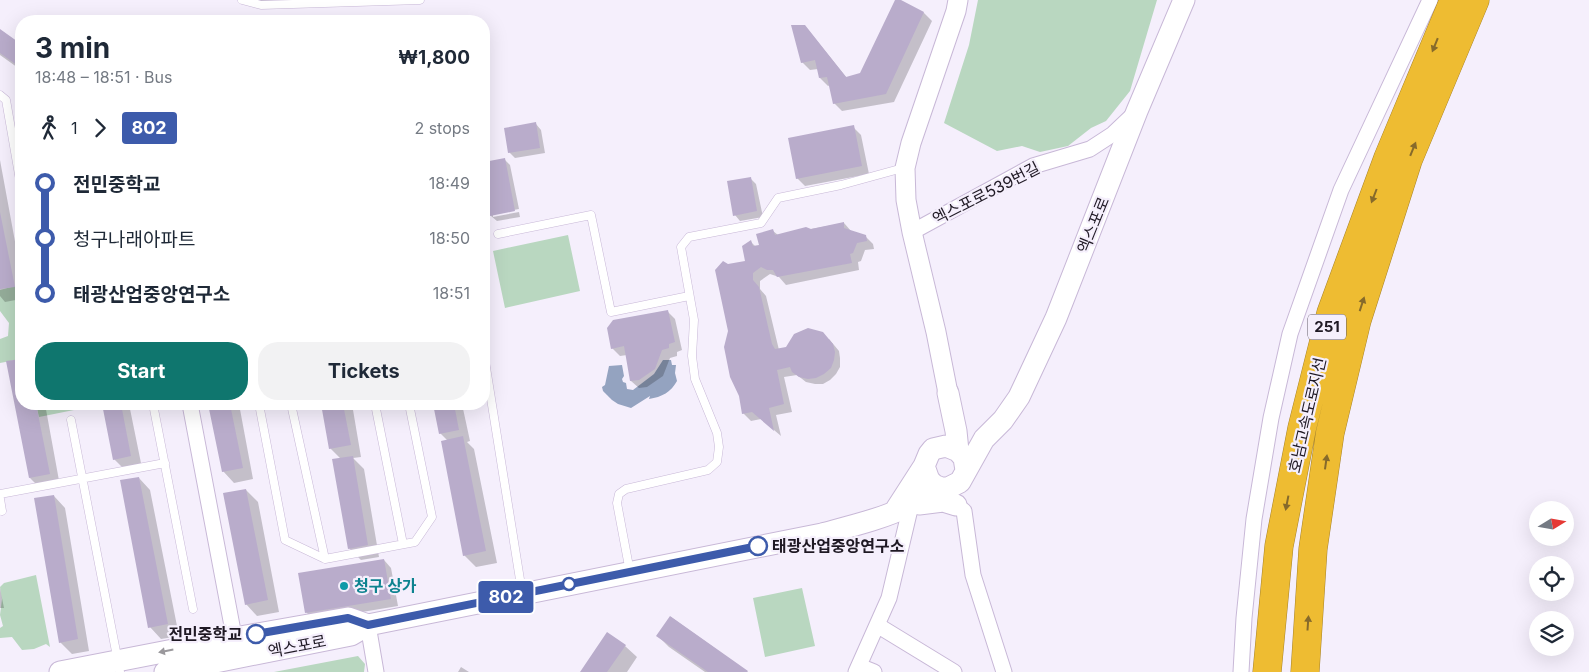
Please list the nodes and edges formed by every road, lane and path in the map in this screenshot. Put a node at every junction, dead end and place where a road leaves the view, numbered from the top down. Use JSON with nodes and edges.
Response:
{"nodes":[{"id":1,"x":242,"y":0,"type":"edge"},
{"id":2,"x":420,"y":0,"type":"edge"},
{"id":3,"x":958,"y":0,"type":"edge"},
{"id":4,"x":1184,"y":0,"type":"edge"},
{"id":5,"x":1430,"y":0,"type":"edge"},
{"id":6,"x":1454,"y":0,"type":"edge"},
{"id":7,"x":1475,"y":0,"type":"edge"},
{"id":8,"x":0,"y":95,"type":"edge"},
{"id":9,"x":1137,"y":111,"type":"junction"},
{"id":10,"x":10,"y":120,"type":"junction"},
{"id":11,"x":0,"y":122,"type":"edge"},
{"id":12,"x":15,"y":150,"type":"edge"},
{"id":13,"x":905,"y":168,"type":"junction"},
{"id":14,"x":912,"y":232,"type":"junction"},
{"id":15,"x":498,"y":234,"type":"dead end"},
{"id":16,"x":689,"y":296,"type":"junction"},
{"id":17,"x":490,"y":392,"type":"edge"},
{"id":18,"x":948,"y":393,"type":"junction"},
{"id":19,"x":154,"y":410,"type":"edge"},
{"id":20,"x":191,"y":410,"type":"edge"},
{"id":21,"x":260,"y":410,"type":"edge"},
{"id":22,"x":292,"y":410,"type":"edge"},
{"id":23,"x":376,"y":410,"type":"edge"},
{"id":24,"x":410,"y":410,"type":"edge"},
{"id":25,"x":71,"y":420,"type":"dead end"},
{"id":26,"x":955,"y":425,"type":"junction"},
{"id":27,"x":981,"y":440,"type":"junction"},
{"id":28,"x":164,"y":463,"type":"junction"},
{"id":29,"x":923,"y":466,"type":"junction"},
{"id":30,"x":83,"y":479,"type":"junction"},
{"id":31,"x":957,"y":480,"type":"junction"},
{"id":32,"x":0,"y":494,"type":"edge"},
{"id":33,"x":0,"y":499,"type":"edge"},
{"id":34,"x":903,"y":508,"type":"junction"},
{"id":35,"x":2,"y":511,"type":"dead end"},
{"id":36,"x":403,"y":544,"type":"junction"},
{"id":37,"x":325,"y":559,"type":"junction"},
{"id":38,"x":630,"y":572,"type":"junction"},
{"id":39,"x":523,"y":594,"type":"junction"},
{"id":40,"x":193,"y":609,"type":"dead end"},
{"id":41,"x":368,"y":625,"type":"junction"},
{"id":42,"x":877,"y":625,"type":"junction"},
{"id":43,"x":238,"y":647,"type":"junction"},
{"id":44,"x":119,"y":666,"type":"edge"},
{"id":45,"x":858,"y":669,"type":"edge"},
{"id":46,"x":60,"y":672,"type":"edge"},
{"id":47,"x":165,"y":672,"type":"edge"},
{"id":48,"x":376,"y":672,"type":"edge"},
{"id":49,"x":874,"y":672,"type":"edge"},
{"id":50,"x":954,"y":672,"type":"edge"},
{"id":51,"x":1004,"y":672,"type":"edge"},
{"id":52,"x":1241,"y":672,"type":"edge"},
{"id":53,"x":1267,"y":672,"type":"edge"},
{"id":54,"x":1305,"y":672,"type":"edge"}],
"edges":[{"from":1,"to":2,"type":"lane"},
{"from":3,"to":13,"type":"street","name":"엑스포로539번길"},
{"from":4,"to":9,"type":"main road","name":"엑스포로"},
{"from":5,"to":52,"type":"street"},
{"from":6,"to":53,"type":"highway","name":"호남고속도로지선","number":"251","one_way":true},
{"from":54,"to":7,"type":"highway","name":"호남고속도로지선","number":"251","one_way":true},
{"from":8,"to":10,"type":"lane"},
{"from":9,"to":14,"type":"street","name":"엑스포로539번길"},
{"from":9,"to":27,"type":"main road","name":"엑스포로"},
{"from":10,"to":11,"type":"lane"},
{"from":10,"to":12,"type":"lane"},
{"from":13,"to":14,"type":"street","name":"엑스포로539번길"},
{"from":13,"to":16,"type":"lane"},
{"from":14,"to":18,"type":"street","name":"엑스포로539번길"},
{"from":15,"to":16,"type":"lane"},
{"from":16,"to":38,"type":"lane"},
{"from":17,"to":39,"type":"lane"},
{"from":18,"to":26,"type":"main road"},
{"from":18,"to":29,"type":"main road"},
{"from":19,"to":28,"type":"lane"},
{"from":20,"to":43,"type":"street"},
{"from":21,"to":37,"type":"lane"},
{"from":22,"to":37,"type":"lane"},
{"from":23,"to":36,"type":"lane"},
{"from":24,"to":36,"type":"lane"},
{"from":25,"to":30,"type":"lane"},
{"from":26,"to":27,"type":"main road"},
{"from":26,"to":31,"type":"main road"},
{"from":27,"to":31,"type":"main road","name":"엑스포로"},
{"from":28,"to":30,"type":"lane"},
{"from":28,"to":40,"type":"lane"},
{"from":29,"to":31,"type":"main road"},
{"from":29,"to":31,"type":"main road"},
{"from":29,"to":34,"type":"main road"},
{"from":30,"to":32,"type":"lane"},
{"from":30,"to":44,"type":"lane"},
{"from":31,"to":34,"type":"main road","name":"엑스포로"},
{"from":31,"to":51,"type":"street"},
{"from":33,"to":35,"type":"lane"},
{"from":34,"to":38,"type":"main road","name":"엑스포로"},
{"from":34,"to":42,"type":"street"},
{"from":36,"to":37,"type":"lane"},
{"from":38,"to":39,"type":"main road","name":"엑스포로"},
{"from":39,"to":41,"type":"main road","name":"엑스포로"},
{"from":41,"to":43,"type":"main road","name":"엑스포로"},
{"from":41,"to":48,"type":"street"},
{"from":42,"to":45,"type":"street"},
{"from":42,"to":50,"type":"street"},
{"from":43,"to":44,"type":"main road","name":"엑스포로","one_way":true},
{"from":43,"to":47,"type":"main road","name":"엑스포로"},
{"from":44,"to":46,"type":"main road","name":"엑스포로"},
{"from":45,"to":49,"type":"street"}]}
